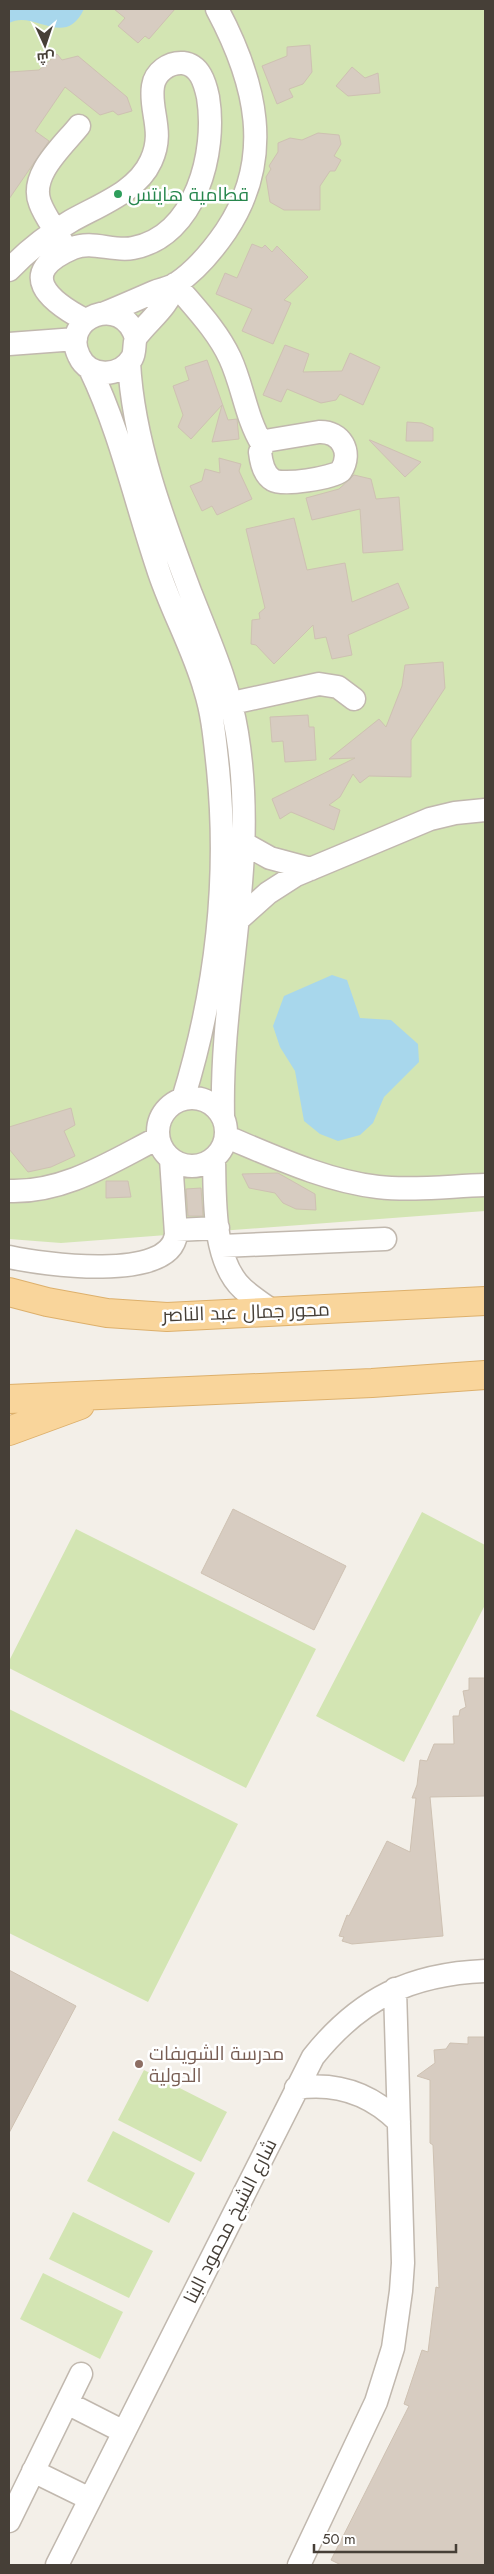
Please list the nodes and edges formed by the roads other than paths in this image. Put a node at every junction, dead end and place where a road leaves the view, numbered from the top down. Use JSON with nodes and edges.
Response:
{"nodes":[{"id":1,"x":217,"y":9,"type":"edge"},
{"id":2,"x":79,"y":126,"type":"dead end"},
{"id":3,"x":88,"y":213,"type":"junction"},
{"id":4,"x":56,"y":230,"type":"junction"},
{"id":5,"x":95,"y":246,"type":"junction"},
{"id":6,"x":66,"y":252,"type":"junction"},
{"id":7,"x":11,"y":267,"type":"edge"},
{"id":8,"x":175,"y":284,"type":"junction"},
{"id":9,"x":42,"y":286,"type":"junction"},
{"id":10,"x":89,"y":324,"type":"junction"},
{"id":11,"x":136,"y":338,"type":"junction"},
{"id":12,"x":9,"y":344,"type":"edge"},
{"id":13,"x":129,"y":362,"type":"junction"},
{"id":14,"x":90,"y":369,"type":"junction"},
{"id":15,"x":262,"y":444,"type":"dead end"},
{"id":16,"x":354,"y":699,"type":"dead end"},
{"id":17,"x":232,"y":702,"type":"junction"},
{"id":18,"x":485,"y":810,"type":"edge"},
{"id":19,"x":245,"y":844,"type":"junction"},
{"id":20,"x":312,"y":869,"type":"junction"},
{"id":21,"x":240,"y":918,"type":"junction"},
{"id":22,"x":182,"y":1098,"type":"junction"},
{"id":23,"x":225,"y":1126,"type":"junction"},
{"id":24,"x":158,"y":1138,"type":"junction"},
{"id":25,"x":171,"y":1159,"type":"junction"},
{"id":26,"x":214,"y":1159,"type":"junction"},
{"id":27,"x":485,"y":1185,"type":"edge"},
{"id":28,"x":9,"y":1191,"type":"edge"},
{"id":29,"x":176,"y":1230,"type":"junction"},
{"id":30,"x":220,"y":1237,"type":"junction"},
{"id":31,"x":385,"y":1239,"type":"dead end"},
{"id":32,"x":9,"y":1257,"type":"edge"},
{"id":33,"x":9,"y":1292,"type":"edge"},
{"id":34,"x":485,"y":1301,"type":"edge"},
{"id":35,"x":274,"y":1312,"type":"junction"},
{"id":36,"x":485,"y":1375,"type":"edge"},
{"id":37,"x":109,"y":1396,"type":"junction"},
{"id":38,"x":9,"y":1399,"type":"edge"},
{"id":39,"x":9,"y":1431,"type":"edge"},
{"id":40,"x":485,"y":1971,"type":"edge"},
{"id":41,"x":395,"y":1989,"type":"junction"},
{"id":42,"x":296,"y":2088,"type":"junction"},
{"id":43,"x":399,"y":2122,"type":"junction"},
{"id":44,"x":81,"y":2374,"type":"dead end"},
{"id":45,"x":67,"y":2403,"type":"junction"},
{"id":46,"x":124,"y":2432,"type":"junction"},
{"id":47,"x":33,"y":2471,"type":"junction"},
{"id":48,"x":90,"y":2499,"type":"junction"},
{"id":49,"x":9,"y":2521,"type":"edge"},
{"id":50,"x":57,"y":2565,"type":"edge"},
{"id":51,"x":299,"y":2565,"type":"edge"}],
"edges":[{"from":1,"to":8,"type":"street"},
{"from":2,"to":4,"type":"street"},
{"from":3,"to":4,"type":"street"},
{"from":3,"to":5,"type":"street"},
{"from":3,"to":5,"type":"street"},
{"from":4,"to":6,"type":"street"},
{"from":4,"to":7,"type":"street"},
{"from":5,"to":6,"type":"street"},
{"from":6,"to":9,"type":"street"},
{"from":7,"to":9,"type":"street"},
{"from":8,"to":10,"type":"street"},
{"from":8,"to":11,"type":"street"},
{"from":8,"to":15,"type":"street"},
{"from":9,"to":10,"type":"street"},
{"from":10,"to":11,"type":"street"},
{"from":10,"to":12,"type":"street"},
{"from":10,"to":14,"type":"street"},
{"from":11,"to":13,"type":"street"},
{"from":13,"to":14,"type":"street"},
{"from":13,"to":17,"type":"street"},
{"from":14,"to":22,"type":"street"},
{"from":16,"to":17,"type":"street"},
{"from":17,"to":19,"type":"street"},
{"from":18,"to":20,"type":"street"},
{"from":19,"to":20,"type":"street"},
{"from":19,"to":21,"type":"street"},
{"from":20,"to":21,"type":"street"},
{"from":21,"to":23,"type":"street"},
{"from":22,"to":23,"type":"street"},
{"from":22,"to":24,"type":"street"},
{"from":23,"to":26,"type":"street"},
{"from":23,"to":27,"type":"street"},
{"from":24,"to":25,"type":"street"},
{"from":24,"to":28,"type":"street"},
{"from":25,"to":26,"type":"street"},
{"from":25,"to":29,"type":"street"},
{"from":26,"to":30,"type":"street"},
{"from":29,"to":30,"type":"street"},
{"from":29,"to":32,"type":"street"},
{"from":30,"to":31,"type":"street"},
{"from":30,"to":35,"type":"street"},
{"from":33,"to":35,"type":"main road","name":"محور جمال عبد الناصر"},
{"from":34,"to":35,"type":"main road","name":"محور جمال عبد الناصر"},
{"from":36,"to":37,"type":"main road"},
{"from":37,"to":38,"type":"main road"},
{"from":37,"to":39,"type":"main road"},
{"from":40,"to":41,"type":"street","name":"شارع الشيخ محمود البنا"},
{"from":41,"to":42,"type":"street","name":"شارع الشيخ محمود البنا"},
{"from":41,"to":43,"type":"street"},
{"from":42,"to":43,"type":"street"},
{"from":42,"to":46,"type":"street","name":"شارع الشيخ محمود البنا"},
{"from":43,"to":51,"type":"street"},
{"from":44,"to":45,"type":"street"},
{"from":45,"to":46,"type":"street"},
{"from":45,"to":47,"type":"street"},
{"from":46,"to":48,"type":"street","name":"شارع الشيخ محمود البنا"},
{"from":47,"to":48,"type":"street"},
{"from":47,"to":49,"type":"street"},
{"from":48,"to":50,"type":"street","name":"شارع الشيخ محمود البنا"}]}
